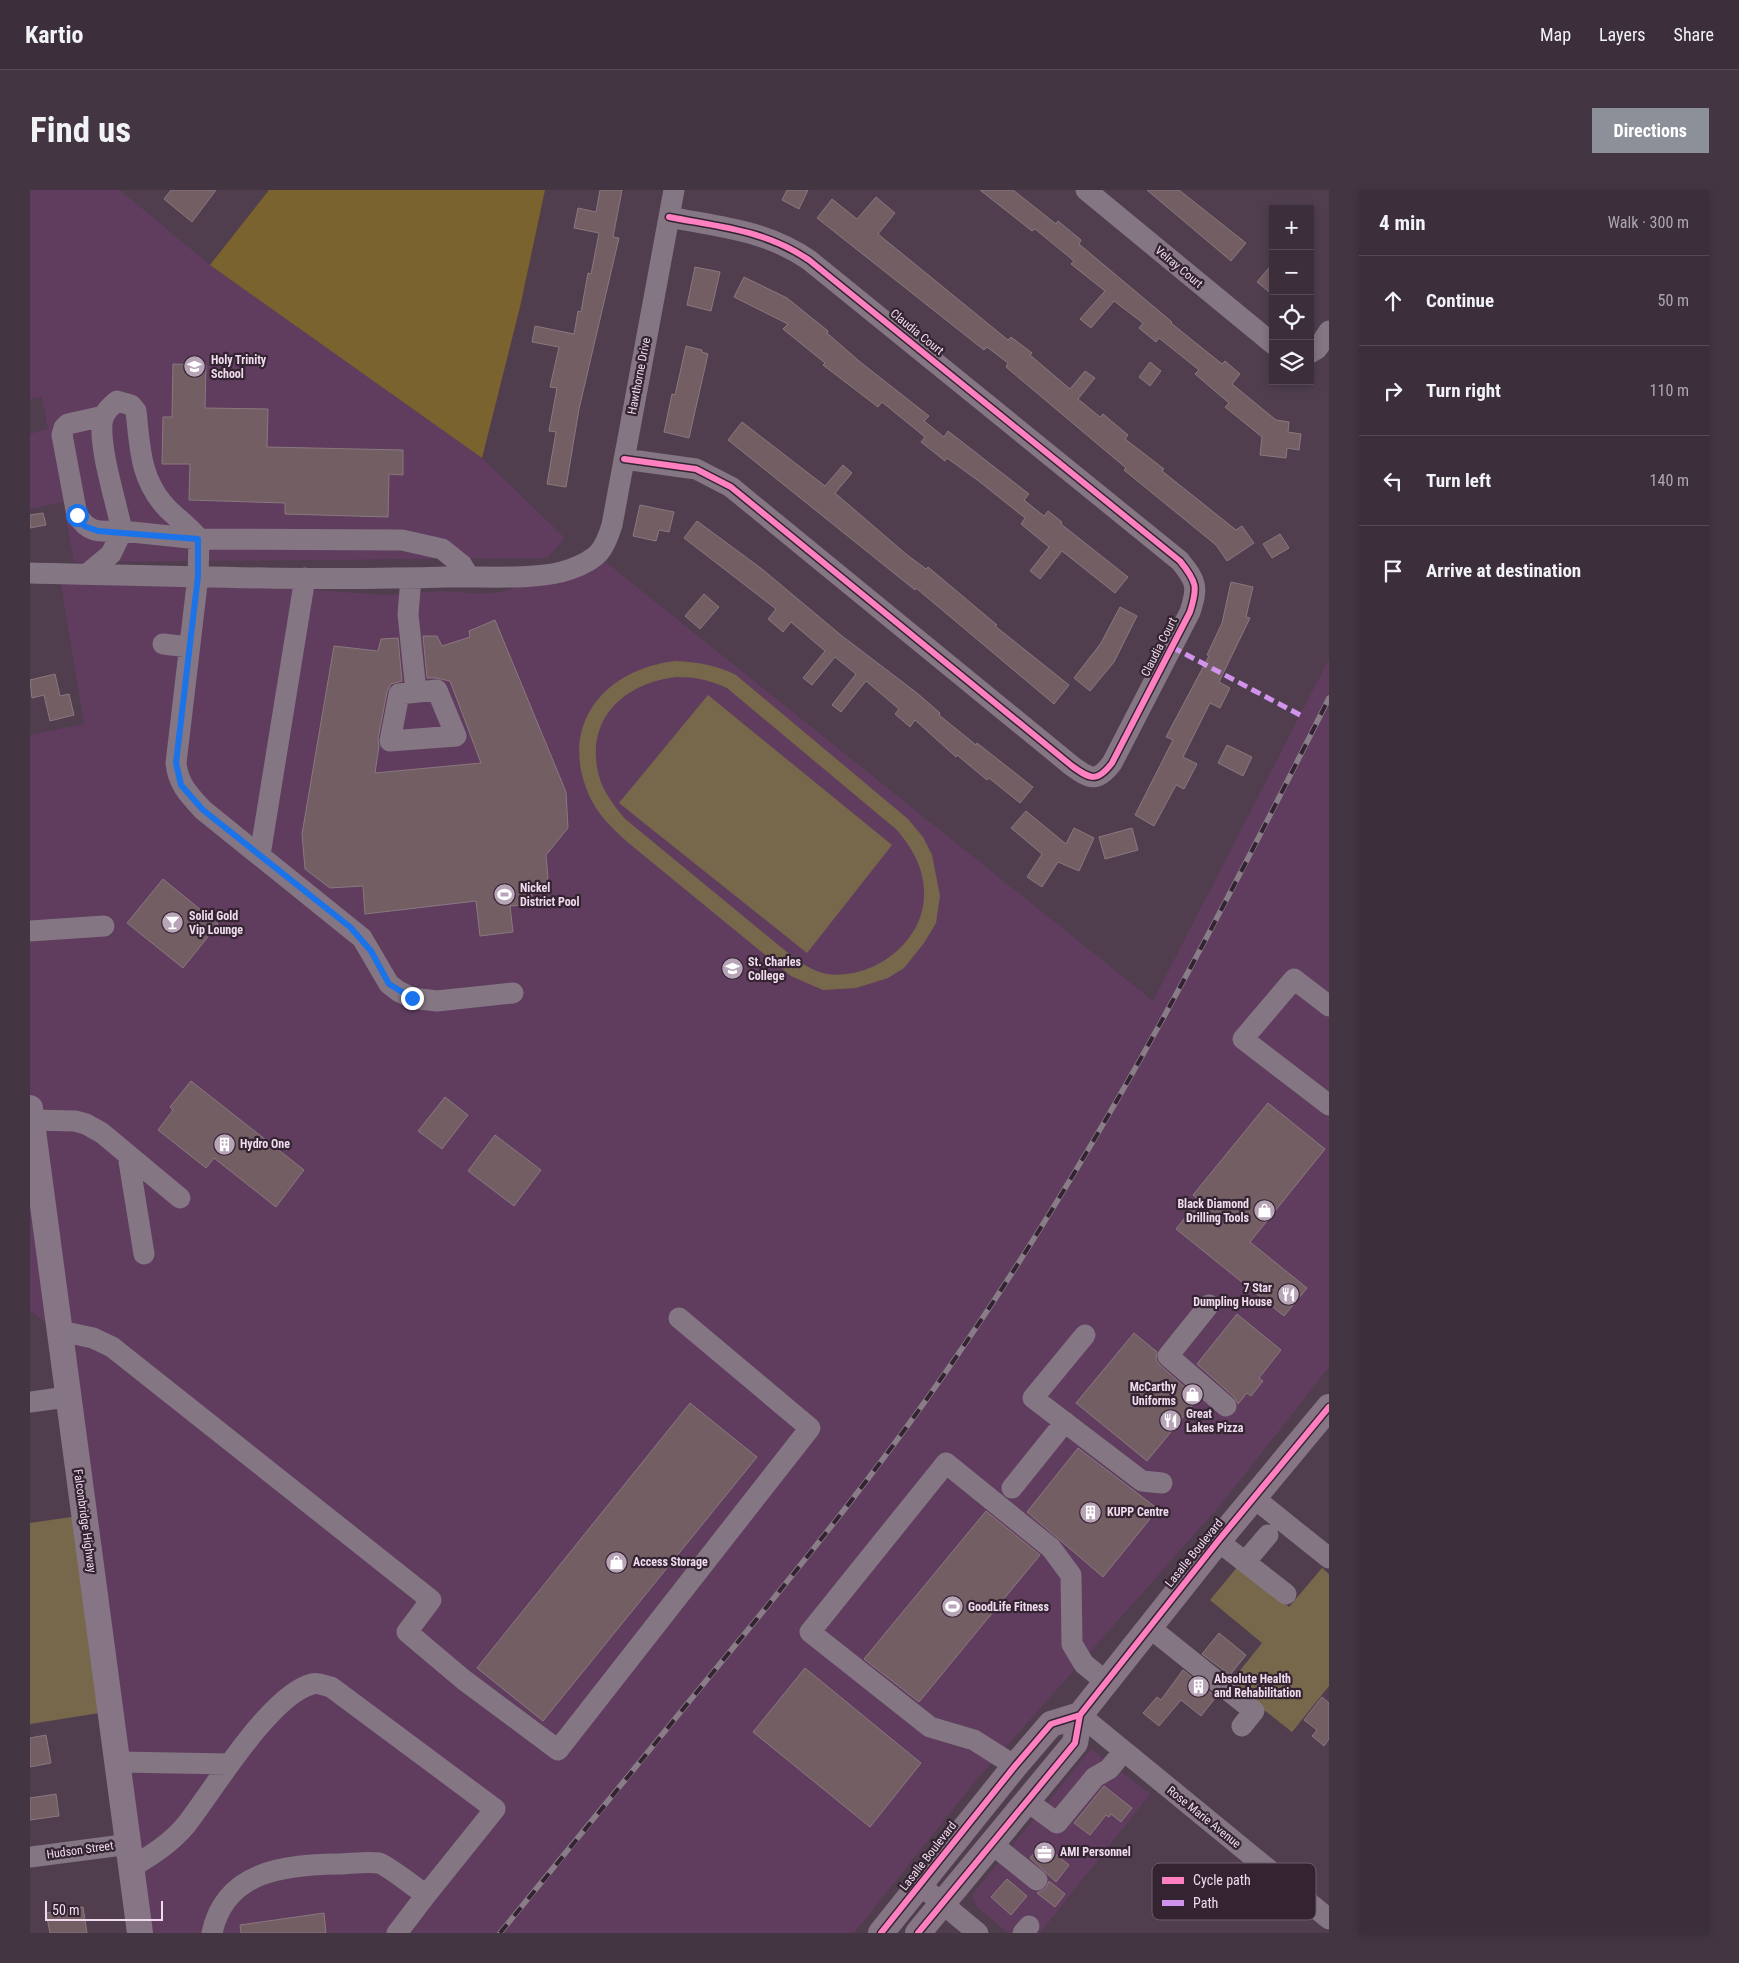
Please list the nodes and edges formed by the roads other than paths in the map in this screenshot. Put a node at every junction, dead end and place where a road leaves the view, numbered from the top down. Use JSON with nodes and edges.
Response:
{"nodes":[{"id":1,"x":674,"y":190,"type":"edge"},
{"id":2,"x":1086,"y":190,"type":"edge"},
{"id":3,"x":669,"y":217,"type":"junction"},
{"id":4,"x":1329,"y":331,"type":"edge"},
{"id":5,"x":1269,"y":341,"type":"edge"},
{"id":6,"x":1314,"y":351,"type":"edge"},
{"id":7,"x":104,"y":416,"type":"junction"},
{"id":8,"x":624,"y":458,"type":"junction"},
{"id":9,"x":122,"y":532,"type":"junction"},
{"id":10,"x":198,"y":539,"type":"junction"},
{"id":11,"x":30,"y":573,"type":"edge"},
{"id":12,"x":87,"y":574,"type":"junction"},
{"id":13,"x":198,"y":576,"type":"junction"},
{"id":14,"x":469,"y":577,"type":"junction"},
{"id":15,"x":305,"y":578,"type":"junction"},
{"id":16,"x":411,"y":578,"type":"junction"},
{"id":17,"x":163,"y":644,"type":"dead end"},
{"id":18,"x":189,"y":647,"type":"junction"},
{"id":19,"x":416,"y":692,"type":"dead end"},
{"id":20,"x":260,"y":855,"type":"junction"},
{"id":21,"x":104,"y":926,"type":"dead end"},
{"id":22,"x":30,"y":931,"type":"edge"},
{"id":23,"x":513,"y":993,"type":"dead end"},
{"id":24,"x":1329,"y":1006,"type":"edge"},
{"id":25,"x":1329,"y":1105,"type":"edge"},
{"id":26,"x":31,"y":1114,"type":"edge"},
{"id":27,"x":128,"y":1155,"type":"junction"},
{"id":28,"x":180,"y":1198,"type":"dead end"},
{"id":29,"x":144,"y":1254,"type":"dead end"},
{"id":30,"x":1209,"y":1306,"type":"dead end"},
{"id":31,"x":679,"y":1318,"type":"dead end"},
{"id":32,"x":60,"y":1331,"type":"junction"},
{"id":33,"x":1086,"y":1335,"type":"dead end"},
{"id":34,"x":67,"y":1397,"type":"junction"},
{"id":35,"x":30,"y":1402,"type":"edge"},
{"id":36,"x":1226,"y":1406,"type":"dead end"},
{"id":37,"x":1329,"y":1407,"type":"edge"},
{"id":38,"x":1065,"y":1422,"type":"junction"},
{"id":39,"x":1162,"y":1483,"type":"dead end"},
{"id":40,"x":1012,"y":1488,"type":"dead end"},
{"id":41,"x":1254,"y":1498,"type":"junction"},
{"id":42,"x":1268,"y":1535,"type":"dead end"},
{"id":43,"x":1218,"y":1541,"type":"junction"},
{"id":44,"x":1329,"y":1558,"type":"edge"},
{"id":45,"x":1246,"y":1562,"type":"junction"},
{"id":46,"x":1286,"y":1594,"type":"dead end"},
{"id":47,"x":1150,"y":1627,"type":"junction"},
{"id":48,"x":1106,"y":1682,"type":"junction"},
{"id":49,"x":1080,"y":1715,"type":"junction"},
{"id":50,"x":1242,"y":1726,"type":"dead end"},
{"id":51,"x":1124,"y":1752,"type":"junction"},
{"id":52,"x":118,"y":1762,"type":"junction"},
{"id":53,"x":230,"y":1764,"type":"junction"},
{"id":54,"x":1015,"y":1766,"type":"junction"},
{"id":55,"x":1027,"y":1801,"type":"junction"},
{"id":56,"x":992,"y":1844,"type":"junction"},
{"id":57,"x":131,"y":1856,"type":"junction"},
{"id":58,"x":30,"y":1857,"type":"edge"},
{"id":59,"x":1260,"y":1863,"type":"edge"},
{"id":60,"x":1037,"y":1880,"type":"dead end"},
{"id":61,"x":920,"y":1885,"type":"junction"},
{"id":62,"x":426,"y":1895,"type":"junction"},
{"id":63,"x":942,"y":1904,"type":"junction"},
{"id":64,"x":1316,"y":1908,"type":"edge"},
{"id":65,"x":1329,"y":1919,"type":"edge"},
{"id":66,"x":140,"y":1933,"type":"edge"},
{"id":67,"x":212,"y":1933,"type":"edge"},
{"id":68,"x":397,"y":1933,"type":"edge"},
{"id":69,"x":881,"y":1933,"type":"edge"},
{"id":70,"x":918,"y":1933,"type":"edge"},
{"id":71,"x":978,"y":1933,"type":"edge"}],
"edges":[{"from":1,"to":3,"type":"street","name":"Hawthorne Drive"},
{"from":2,"to":5,"type":"street","name":"Velray Court"},
{"from":3,"to":8,"type":"street","name":"Hawthorne Drive"},
{"from":3,"to":8,"type":"street","name":"Claudia Court"},
{"from":4,"to":6,"type":"street"},
{"from":7,"to":9,"type":"street"},
{"from":7,"to":9,"type":"street"},
{"from":7,"to":10,"type":"street"},
{"from":8,"to":14,"type":"street","name":"Hawthorne Drive"},
{"from":9,"to":10,"type":"street"},
{"from":9,"to":12,"type":"street"},
{"from":10,"to":13,"type":"street"},
{"from":10,"to":14,"type":"street"},
{"from":11,"to":12,"type":"street"},
{"from":12,"to":13,"type":"street"},
{"from":13,"to":15,"type":"street"},
{"from":13,"to":18,"type":"street"},
{"from":14,"to":16,"type":"street"},
{"from":15,"to":16,"type":"street"},
{"from":15,"to":20,"type":"street"},
{"from":16,"to":19,"type":"street"},
{"from":17,"to":18,"type":"street"},
{"from":18,"to":20,"type":"street"},
{"from":20,"to":23,"type":"street"},
{"from":21,"to":22,"type":"street"},
{"from":24,"to":25,"type":"street"},
{"from":26,"to":27,"type":"street"},
{"from":26,"to":32,"type":"main road","name":"Falconbridge Highway"},
{"from":27,"to":28,"type":"street"},
{"from":27,"to":29,"type":"street"},
{"from":30,"to":36,"type":"street"},
{"from":31,"to":32,"type":"street"},
{"from":32,"to":34,"type":"main road","name":"Falconbridge Highway"},
{"from":33,"to":38,"type":"street"},
{"from":34,"to":35,"type":"street"},
{"from":34,"to":52,"type":"main road","name":"Falconbridge Highway"},
{"from":37,"to":41,"type":"main road","name":"Lasalle Boulevard"},
{"from":38,"to":39,"type":"street"},
{"from":38,"to":40,"type":"street"},
{"from":41,"to":43,"type":"main road","name":"Lasalle Boulevard"},
{"from":41,"to":44,"type":"street"},
{"from":42,"to":45,"type":"street"},
{"from":43,"to":45,"type":"street"},
{"from":43,"to":47,"type":"main road","name":"Lasalle Boulevard"},
{"from":45,"to":46,"type":"street"},
{"from":47,"to":48,"type":"main road","name":"Lasalle Boulevard"},
{"from":47,"to":50,"type":"street"},
{"from":48,"to":49,"type":"main road","name":"Lasalle Boulevard"},
{"from":48,"to":54,"type":"street"},
{"from":49,"to":51,"type":"street","name":"Rose Marie Avenue"},
{"from":49,"to":54,"type":"main road","name":"Lasalle Boulevard"},
{"from":49,"to":55,"type":"main road","name":"Lasalle Boulevard"},
{"from":51,"to":55,"type":"street"},
{"from":51,"to":59,"type":"street","name":"Rose Marie Avenue"},
{"from":52,"to":53,"type":"street"},
{"from":52,"to":57,"type":"main road","name":"Falconbridge Highway"},
{"from":53,"to":57,"type":"street"},
{"from":53,"to":62,"type":"street"},
{"from":54,"to":61,"type":"main road","name":"Lasalle Boulevard"},
{"from":55,"to":56,"type":"main road","name":"Lasalle Boulevard"},
{"from":56,"to":60,"type":"street"},
{"from":56,"to":63,"type":"main road","name":"Lasalle Boulevard"},
{"from":57,"to":58,"type":"street","name":"Hudson Street"},
{"from":57,"to":66,"type":"main road","name":"Falconbridge Highway"},
{"from":61,"to":63,"type":"street"},
{"from":61,"to":69,"type":"main road","name":"Lasalle Boulevard"},
{"from":62,"to":67,"type":"street"},
{"from":62,"to":68,"type":"street"},
{"from":63,"to":70,"type":"main road","name":"Lasalle Boulevard"},
{"from":63,"to":71,"type":"street"},
{"from":64,"to":65,"type":"street","name":"Rose Marie Avenue"}]}
